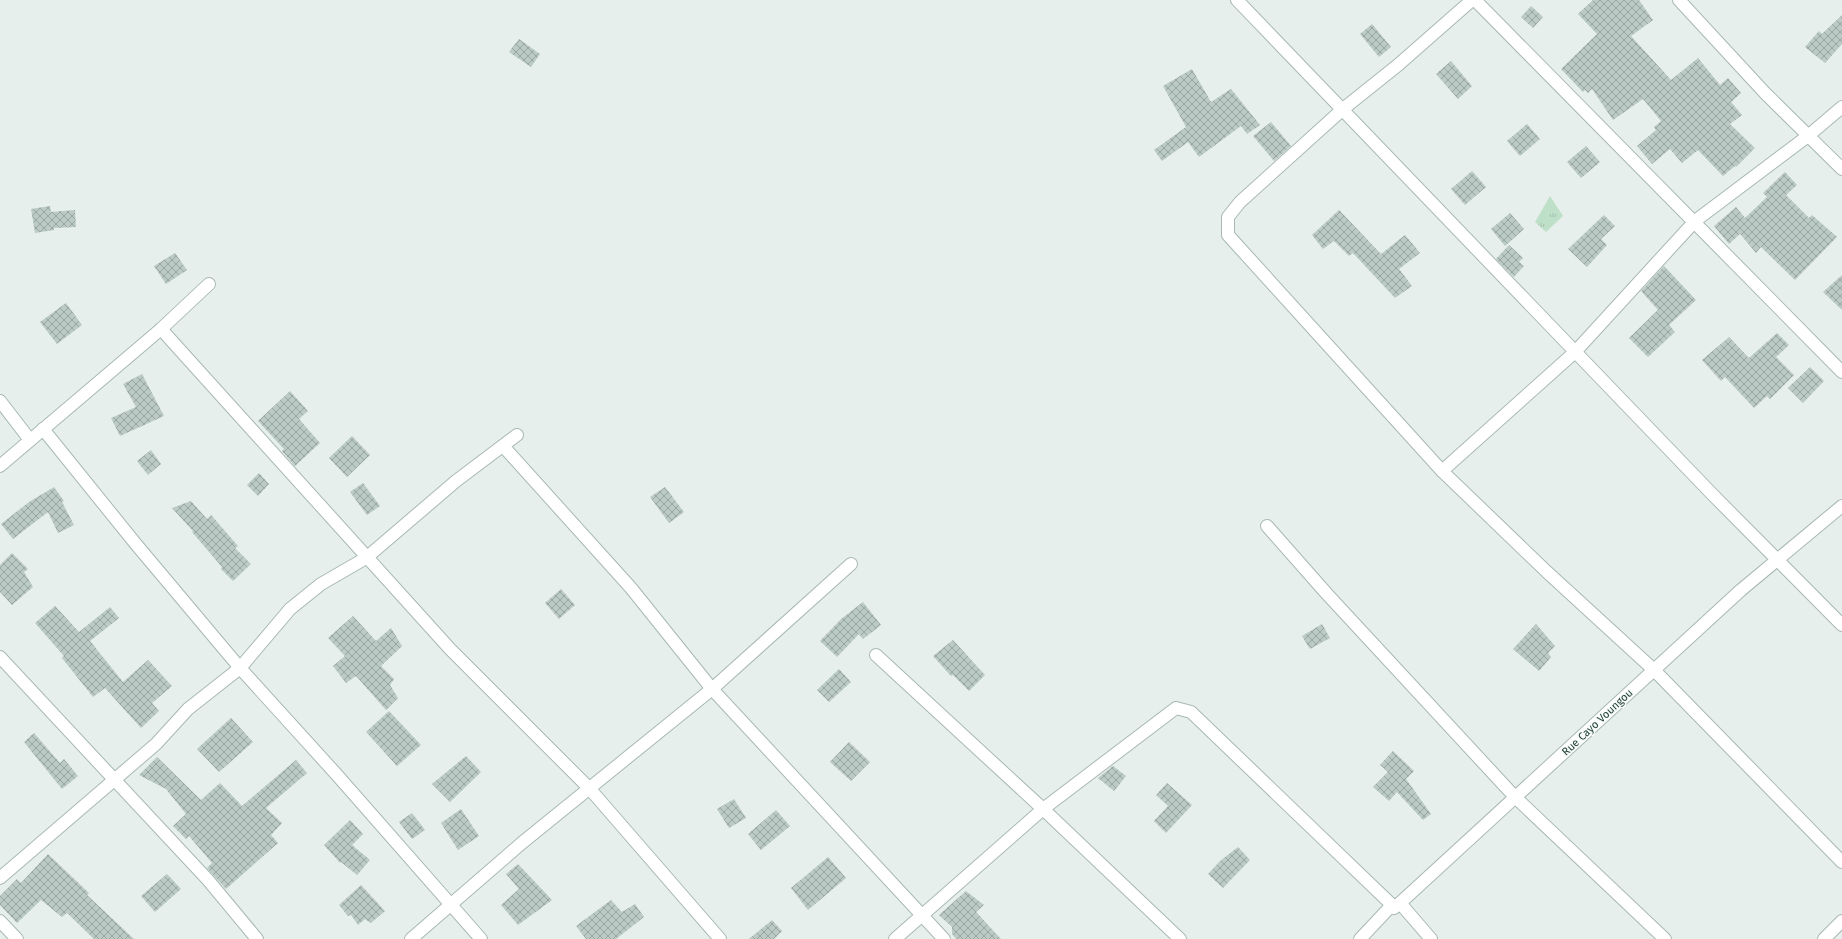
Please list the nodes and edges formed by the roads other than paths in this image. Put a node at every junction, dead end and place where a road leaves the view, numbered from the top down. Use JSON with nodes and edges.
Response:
{"nodes":[{"id":1,"x":1237,"y":0,"type":"edge"},
{"id":2,"x":1474,"y":0,"type":"edge"},
{"id":3,"x":1679,"y":0,"type":"edge"},
{"id":4,"x":1842,"y":107,"type":"edge"},
{"id":5,"x":1343,"y":109,"type":"junction"},
{"id":6,"x":1808,"y":136,"type":"junction"},
{"id":7,"x":1842,"y":169,"type":"edge"},
{"id":8,"x":1695,"y":221,"type":"junction"},
{"id":9,"x":209,"y":284,"type":"dead end"},
{"id":10,"x":161,"y":329,"type":"junction"},
{"id":11,"x":1575,"y":352,"type":"junction"},
{"id":12,"x":1842,"y":372,"type":"edge"},
{"id":13,"x":0,"y":401,"type":"edge"},
{"id":14,"x":43,"y":429,"type":"junction"},
{"id":15,"x":517,"y":435,"type":"dead end"},
{"id":16,"x":30,"y":440,"type":"junction"},
{"id":17,"x":502,"y":446,"type":"junction"},
{"id":18,"x":0,"y":466,"type":"edge"},
{"id":19,"x":1442,"y":471,"type":"junction"},
{"id":20,"x":1842,"y":506,"type":"edge"},
{"id":21,"x":1268,"y":526,"type":"dead end"},
{"id":22,"x":366,"y":558,"type":"junction"},
{"id":23,"x":1777,"y":560,"type":"junction"},
{"id":24,"x":852,"y":564,"type":"dead end"},
{"id":25,"x":1842,"y":625,"type":"edge"},
{"id":26,"x":876,"y":655,"type":"dead end"},
{"id":27,"x":0,"y":657,"type":"edge"},
{"id":28,"x":240,"y":668,"type":"junction"},
{"id":29,"x":1654,"y":670,"type":"junction"},
{"id":30,"x":712,"y":689,"type":"junction"},
{"id":31,"x":114,"y":781,"type":"junction"},
{"id":32,"x":589,"y":788,"type":"junction"},
{"id":33,"x":1515,"y":797,"type":"junction"},
{"id":34,"x":1043,"y":808,"type":"junction"},
{"id":35,"x":1842,"y":862,"type":"edge"},
{"id":36,"x":0,"y":878,"type":"edge"},
{"id":37,"x":1396,"y":904,"type":"junction"},
{"id":38,"x":452,"y":905,"type":"junction"},
{"id":39,"x":921,"y":916,"type":"junction"},
{"id":40,"x":0,"y":921,"type":"edge"},
{"id":41,"x":1842,"y":921,"type":"edge"},
{"id":42,"x":17,"y":939,"type":"edge"},
{"id":43,"x":257,"y":939,"type":"edge"},
{"id":44,"x":411,"y":939,"type":"edge"},
{"id":45,"x":481,"y":939,"type":"edge"},
{"id":46,"x":720,"y":939,"type":"edge"},
{"id":47,"x":895,"y":939,"type":"edge"},
{"id":48,"x":944,"y":939,"type":"edge"},
{"id":49,"x":1180,"y":939,"type":"edge"},
{"id":50,"x":1360,"y":939,"type":"edge"},
{"id":51,"x":1431,"y":939,"type":"edge"},
{"id":52,"x":1665,"y":939,"type":"edge"},
{"id":53,"x":1824,"y":939,"type":"edge"}],
"edges":[{"from":1,"to":5,"type":"street"},
{"from":2,"to":5,"type":"street"},
{"from":2,"to":8,"type":"street"},
{"from":3,"to":6,"type":"street"},
{"from":4,"to":6,"type":"street"},
{"from":5,"to":11,"type":"street"},
{"from":5,"to":19,"type":"street"},
{"from":6,"to":7,"type":"street"},
{"from":6,"to":8,"type":"street"},
{"from":8,"to":11,"type":"street"},
{"from":8,"to":12,"type":"street"},
{"from":9,"to":10,"type":"street"},
{"from":10,"to":14,"type":"street"},
{"from":10,"to":22,"type":"street"},
{"from":11,"to":19,"type":"street"},
{"from":11,"to":23,"type":"street"},
{"from":13,"to":16,"type":"street"},
{"from":14,"to":16,"type":"street"},
{"from":14,"to":28,"type":"street"},
{"from":15,"to":17,"type":"street"},
{"from":16,"to":18,"type":"street"},
{"from":17,"to":22,"type":"street"},
{"from":17,"to":30,"type":"street"},
{"from":19,"to":29,"type":"street"},
{"from":20,"to":23,"type":"street","name":"Rue Cayo Voungou"},
{"from":21,"to":33,"type":"street"},
{"from":22,"to":28,"type":"street"},
{"from":22,"to":32,"type":"street"},
{"from":23,"to":25,"type":"street"},
{"from":23,"to":29,"type":"street","name":"Rue Cayo Voungou"},
{"from":24,"to":30,"type":"street"},
{"from":26,"to":34,"type":"street"},
{"from":27,"to":31,"type":"street"},
{"from":28,"to":31,"type":"street"},
{"from":28,"to":38,"type":"street"},
{"from":29,"to":33,"type":"street","name":"Rue Cayo Voungou"},
{"from":29,"to":35,"type":"street"},
{"from":30,"to":32,"type":"street"},
{"from":30,"to":39,"type":"street"},
{"from":31,"to":36,"type":"street"},
{"from":31,"to":43,"type":"street"},
{"from":32,"to":38,"type":"street"},
{"from":32,"to":46,"type":"street"},
{"from":33,"to":37,"type":"street","name":"Rue Cayo Voungou"},
{"from":33,"to":52,"type":"street"},
{"from":34,"to":37,"type":"street"},
{"from":34,"to":39,"type":"street"},
{"from":34,"to":49,"type":"street"},
{"from":37,"to":50,"type":"street","name":"Rue Cayo Voungou"},
{"from":37,"to":51,"type":"street"},
{"from":38,"to":44,"type":"street"},
{"from":38,"to":45,"type":"street"},
{"from":39,"to":47,"type":"street"},
{"from":39,"to":48,"type":"street"},
{"from":40,"to":42,"type":"street"},
{"from":41,"to":53,"type":"street"}]}
